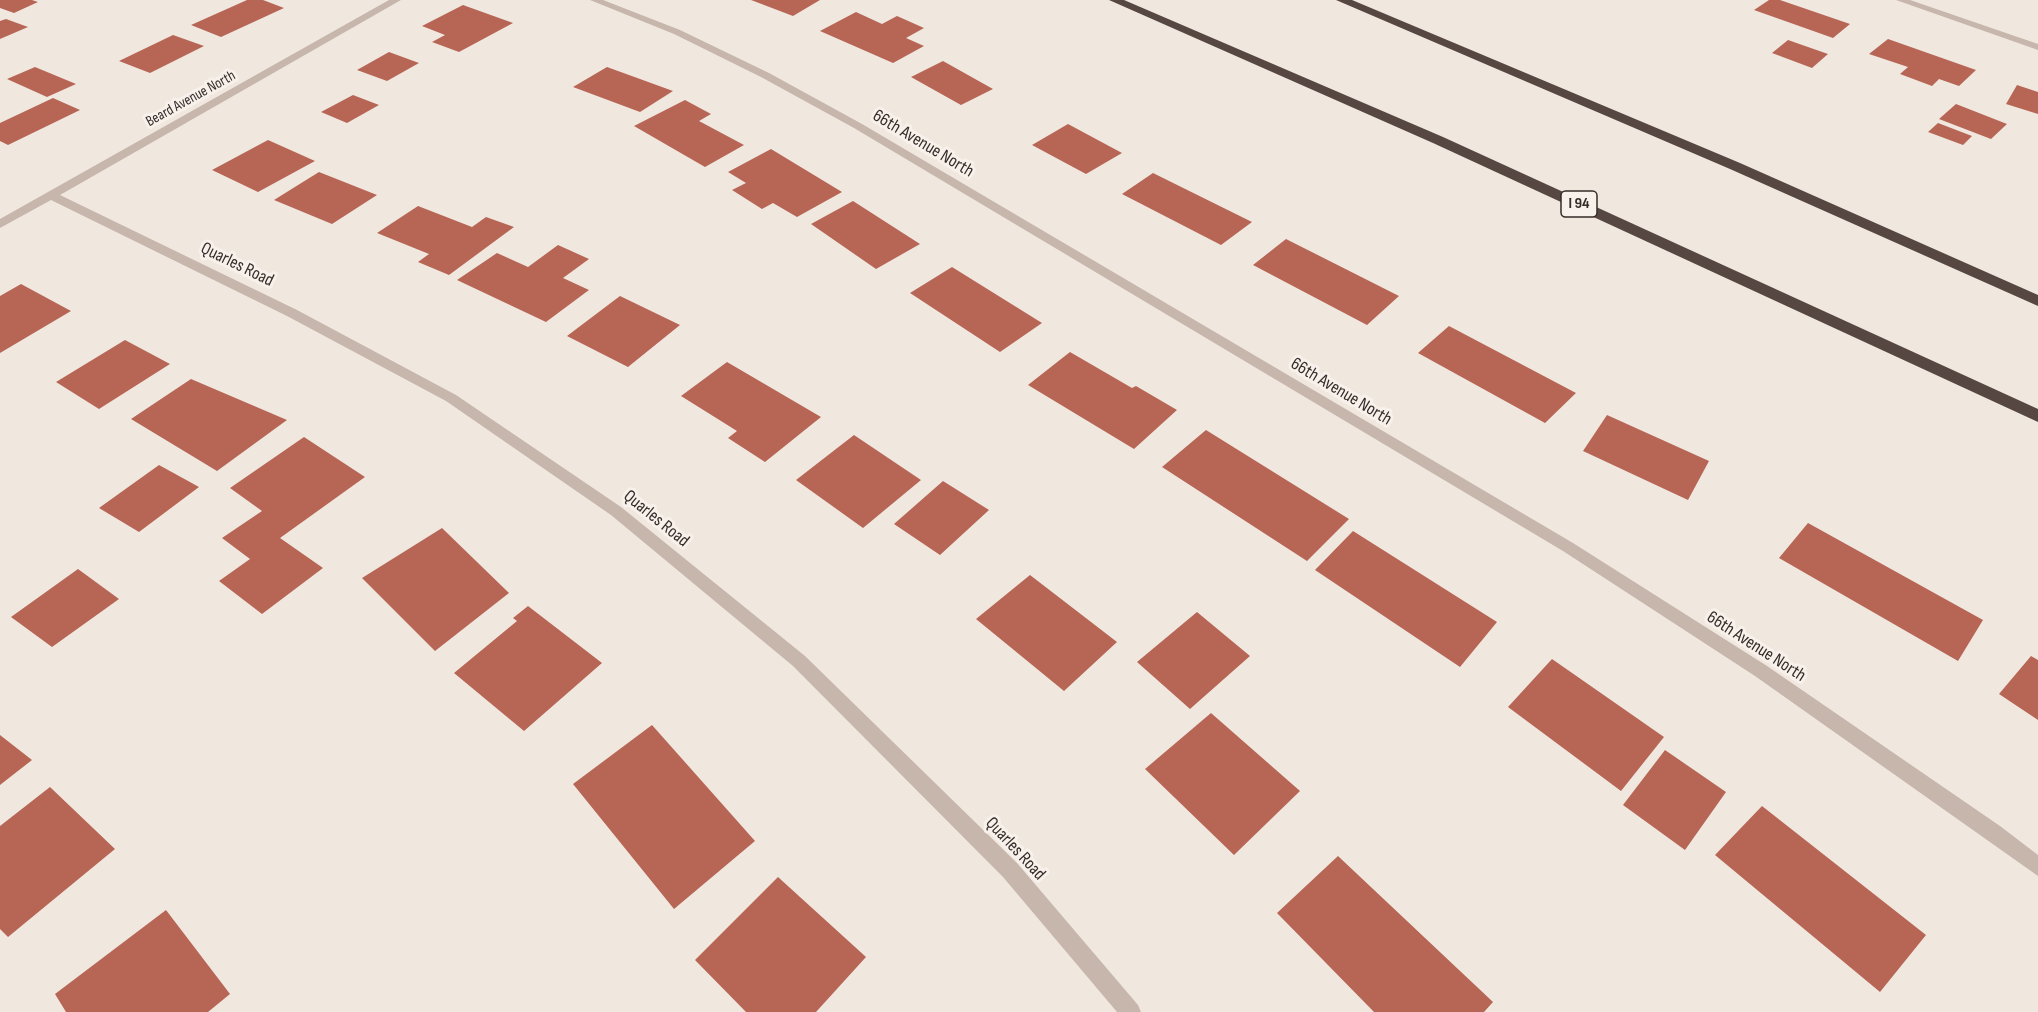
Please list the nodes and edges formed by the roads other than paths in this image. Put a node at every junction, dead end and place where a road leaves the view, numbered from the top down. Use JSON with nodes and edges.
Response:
{"nodes":[{"id":1,"x":396,"y":0,"type":"edge"},
{"id":2,"x":595,"y":0,"type":"edge"},
{"id":3,"x":1115,"y":0,"type":"edge"},
{"id":4,"x":1342,"y":0,"type":"edge"},
{"id":5,"x":1900,"y":0,"type":"edge"},
{"id":6,"x":2038,"y":47,"type":"edge"},
{"id":7,"x":51,"y":195,"type":"junction"},
{"id":8,"x":0,"y":224,"type":"edge"},
{"id":9,"x":2038,"y":302,"type":"edge"},
{"id":10,"x":2038,"y":416,"type":"edge"},
{"id":11,"x":2038,"y":867,"type":"edge"},
{"id":12,"x":1131,"y":1012,"type":"edge"}],
"edges":[{"from":1,"to":7,"type":"street","name":"Beard Avenue North"},
{"from":2,"to":11,"type":"street","name":"66th Avenue North"},
{"from":3,"to":10,"type":"highway","number":"I 94"},
{"from":4,"to":9,"type":"highway"},
{"from":5,"to":6,"type":"street"},
{"from":7,"to":8,"type":"street","name":"Beard Avenue North"},
{"from":7,"to":12,"type":"street","name":"Quarles Road"}]}
